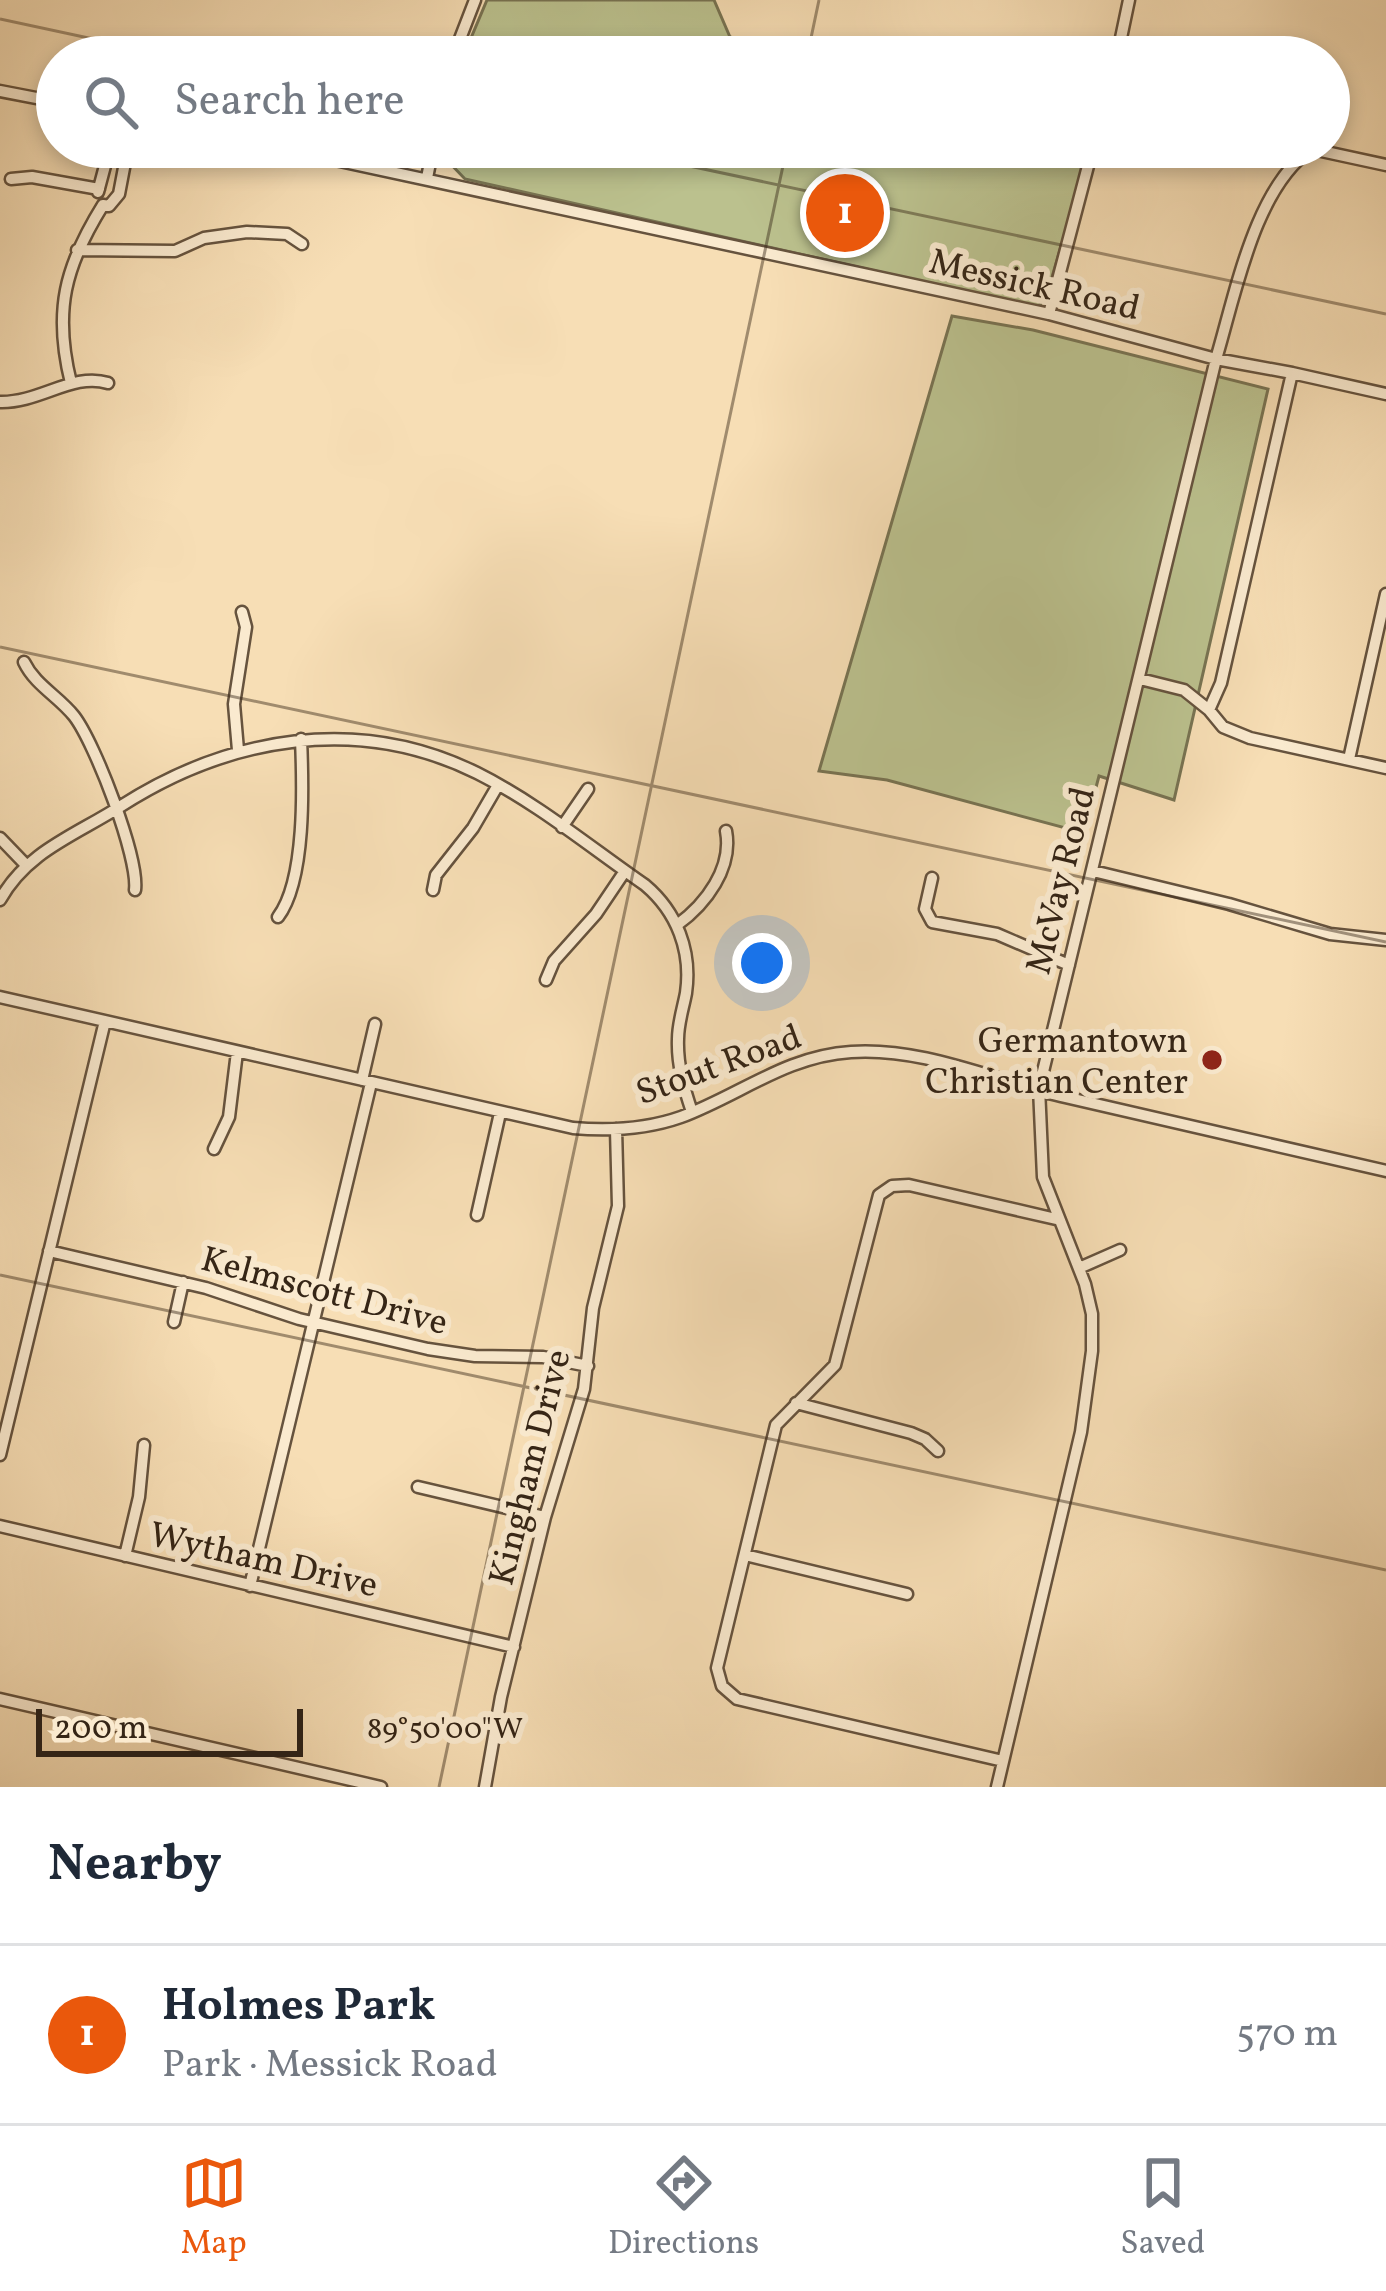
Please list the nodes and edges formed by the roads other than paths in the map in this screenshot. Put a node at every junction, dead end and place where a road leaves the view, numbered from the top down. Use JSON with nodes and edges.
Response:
{"nodes":[{"id":1,"x":475,"y":0,"type":"edge"},
{"id":2,"x":1129,"y":0,"type":"edge"},
{"id":3,"x":460,"y":36,"type":"edge"},
{"id":4,"x":1121,"y":36,"type":"edge"},
{"id":5,"x":0,"y":91,"type":"edge"},
{"id":6,"x":36,"y":99,"type":"edge"},
{"id":7,"x":1350,"y":157,"type":"edge"},
{"id":8,"x":1386,"y":165,"type":"edge"},
{"id":9,"x":104,"y":168,"type":"edge"},
{"id":10,"x":124,"y":168,"type":"edge"},
{"id":11,"x":378,"y":168,"type":"edge"},
{"id":12,"x":429,"y":168,"type":"edge"},
{"id":13,"x":1087,"y":168,"type":"edge"},
{"id":14,"x":1289,"y":168,"type":"edge"},
{"id":15,"x":427,"y":178,"type":"junction"},
{"id":16,"x":11,"y":179,"type":"dead end"},
{"id":17,"x":99,"y":189,"type":"junction"},
{"id":18,"x":103,"y":205,"type":"junction"},
{"id":19,"x":302,"y":244,"type":"dead end"},
{"id":20,"x":77,"y":250,"type":"junction"},
{"id":21,"x":1049,"y":314,"type":"junction"},
{"id":22,"x":1216,"y":359,"type":"junction"},
{"id":23,"x":1292,"y":373,"type":"junction"},
{"id":24,"x":70,"y":382,"type":"junction"},
{"id":25,"x":109,"y":383,"type":"dead end"},
{"id":26,"x":1386,"y":394,"type":"edge"},
{"id":27,"x":0,"y":402,"type":"edge"},
{"id":28,"x":1386,"y":593,"type":"edge"},
{"id":29,"x":242,"y":612,"type":"dead end"},
{"id":30,"x":24,"y":662,"type":"dead end"},
{"id":31,"x":1139,"y":679,"type":"junction"},
{"id":32,"x":1209,"y":710,"type":"junction"},
{"id":33,"x":301,"y":739,"type":"junction"},
{"id":34,"x":238,"y":750,"type":"junction"},
{"id":35,"x":1349,"y":759,"type":"junction"},
{"id":36,"x":1386,"y":768,"type":"edge"},
{"id":37,"x":499,"y":785,"type":"junction"},
{"id":38,"x":588,"y":789,"type":"dead end"},
{"id":39,"x":115,"y":810,"type":"junction"},
{"id":40,"x":562,"y":827,"type":"junction"},
{"id":41,"x":726,"y":831,"type":"dead end"},
{"id":42,"x":0,"y":838,"type":"edge"},
{"id":43,"x":26,"y":865,"type":"junction"},
{"id":44,"x":625,"y":871,"type":"junction"},
{"id":45,"x":1093,"y":871,"type":"junction"},
{"id":46,"x":932,"y":878,"type":"dead end"},
{"id":47,"x":135,"y":890,"type":"dead end"},
{"id":48,"x":433,"y":890,"type":"dead end"},
{"id":49,"x":0,"y":900,"type":"edge"},
{"id":50,"x":278,"y":917,"type":"dead end"},
{"id":51,"x":677,"y":925,"type":"junction"},
{"id":52,"x":1386,"y":940,"type":"edge"},
{"id":53,"x":1069,"y":965,"type":"junction"},
{"id":54,"x":546,"y":980,"type":"dead end"},
{"id":55,"x":0,"y":997,"type":"edge"},
{"id":56,"x":105,"y":1021,"type":"junction"},
{"id":57,"x":375,"y":1024,"type":"dead end"},
{"id":58,"x":237,"y":1052,"type":"junction"},
{"id":59,"x":366,"y":1082,"type":"junction"},
{"id":60,"x":1039,"y":1088,"type":"junction"},
{"id":61,"x":692,"y":1112,"type":"junction"},
{"id":62,"x":500,"y":1113,"type":"junction"},
{"id":63,"x":616,"y":1129,"type":"junction"},
{"id":64,"x":214,"y":1149,"type":"dead end"},
{"id":65,"x":1386,"y":1171,"type":"edge"},
{"id":66,"x":477,"y":1215,"type":"dead end"},
{"id":67,"x":1056,"y":1219,"type":"junction"},
{"id":68,"x":1120,"y":1250,"type":"dead end"},
{"id":69,"x":49,"y":1251,"type":"junction"},
{"id":70,"x":1079,"y":1268,"type":"junction"},
{"id":71,"x":183,"y":1282,"type":"junction"},
{"id":72,"x":174,"y":1322,"type":"dead end"},
{"id":73,"x":312,"y":1323,"type":"junction"},
{"id":74,"x":588,"y":1366,"type":"junction"},
{"id":75,"x":796,"y":1403,"type":"junction"},
{"id":76,"x":144,"y":1445,"type":"dead end"},
{"id":77,"x":938,"y":1451,"type":"dead end"},
{"id":78,"x":0,"y":1455,"type":"edge"},
{"id":79,"x":418,"y":1487,"type":"dead end"},
{"id":80,"x":545,"y":1517,"type":"junction"},
{"id":81,"x":0,"y":1526,"type":"edge"},
{"id":82,"x":745,"y":1555,"type":"junction"},
{"id":83,"x":125,"y":1556,"type":"junction"},
{"id":84,"x":250,"y":1586,"type":"junction"},
{"id":85,"x":907,"y":1594,"type":"dead end"},
{"id":86,"x":514,"y":1648,"type":"junction"},
{"id":87,"x":0,"y":1699,"type":"edge"},
{"id":88,"x":1003,"y":1761,"type":"junction"},
{"id":89,"x":381,"y":1787,"type":"edge"},
{"id":90,"x":484,"y":1787,"type":"edge"},
{"id":91,"x":997,"y":1787,"type":"edge"}],
"edges":[{"from":1,"to":3,"type":"street"},
{"from":2,"to":4,"type":"street"},
{"from":5,"to":6,"type":"street"},
{"from":7,"to":8,"type":"street","name":"McVay Road"},
{"from":9,"to":17,"type":"street"},
{"from":10,"to":18,"type":"street"},
{"from":11,"to":15,"type":"street","name":"Messick Road"},
{"from":12,"to":15,"type":"street"},
{"from":13,"to":21,"type":"street"},
{"from":14,"to":22,"type":"street","name":"McVay Road"},
{"from":15,"to":21,"type":"street","name":"Messick Road"},
{"from":16,"to":17,"type":"street"},
{"from":17,"to":18,"type":"street"},
{"from":18,"to":20,"type":"street"},
{"from":19,"to":20,"type":"street"},
{"from":20,"to":24,"type":"street"},
{"from":21,"to":22,"type":"street","name":"Messick Road"},
{"from":22,"to":23,"type":"street","name":"Messick Road"},
{"from":22,"to":31,"type":"street","name":"McVay Road"},
{"from":23,"to":26,"type":"street","name":"Messick Road"},
{"from":23,"to":32,"type":"street"},
{"from":24,"to":25,"type":"street"},
{"from":24,"to":27,"type":"street"},
{"from":28,"to":35,"type":"street"},
{"from":29,"to":34,"type":"street"},
{"from":30,"to":39,"type":"street"},
{"from":31,"to":32,"type":"street"},
{"from":31,"to":45,"type":"street","name":"McVay Road"},
{"from":32,"to":35,"type":"street"},
{"from":33,"to":34,"type":"street"},
{"from":33,"to":37,"type":"street"},
{"from":33,"to":50,"type":"street"},
{"from":34,"to":39,"type":"street"},
{"from":35,"to":36,"type":"street"},
{"from":37,"to":40,"type":"street"},
{"from":37,"to":48,"type":"street"},
{"from":38,"to":40,"type":"street"},
{"from":39,"to":43,"type":"street"},
{"from":39,"to":47,"type":"street"},
{"from":40,"to":44,"type":"street"},
{"from":41,"to":51,"type":"street"},
{"from":42,"to":43,"type":"street"},
{"from":43,"to":49,"type":"street"},
{"from":44,"to":51,"type":"street"},
{"from":44,"to":54,"type":"street"},
{"from":45,"to":52,"type":"street"},
{"from":45,"to":53,"type":"street","name":"McVay Road"},
{"from":46,"to":53,"type":"street"},
{"from":51,"to":61,"type":"street"},
{"from":53,"to":60,"type":"street","name":"McVay Road"},
{"from":55,"to":56,"type":"street","name":"Stout Road"},
{"from":56,"to":58,"type":"street","name":"Stout Road"},
{"from":56,"to":69,"type":"street"},
{"from":57,"to":59,"type":"street"},
{"from":58,"to":59,"type":"street","name":"Stout Road"},
{"from":58,"to":64,"type":"street"},
{"from":59,"to":62,"type":"street","name":"Stout Road"},
{"from":59,"to":73,"type":"street"},
{"from":60,"to":61,"type":"street","name":"Stout Road"},
{"from":60,"to":65,"type":"street","name":"Stout Road"},
{"from":60,"to":67,"type":"street","name":"McVay Road"},
{"from":61,"to":63,"type":"street","name":"Stout Road"},
{"from":62,"to":63,"type":"street","name":"Stout Road"},
{"from":62,"to":66,"type":"street"},
{"from":63,"to":74,"type":"street","name":"Kingham Drive"},
{"from":67,"to":70,"type":"street","name":"McVay Road"},
{"from":67,"to":75,"type":"street"},
{"from":68,"to":70,"type":"street"},
{"from":69,"to":71,"type":"street","name":"Kelmscott Drive"},
{"from":69,"to":78,"type":"street"},
{"from":70,"to":88,"type":"street","name":"McVay Road"},
{"from":71,"to":72,"type":"street"},
{"from":71,"to":73,"type":"street","name":"Kelmscott Drive"},
{"from":73,"to":74,"type":"street","name":"Kelmscott Drive"},
{"from":73,"to":84,"type":"street"},
{"from":74,"to":80,"type":"street","name":"Kingham Drive"},
{"from":75,"to":77,"type":"street"},
{"from":75,"to":82,"type":"street"},
{"from":76,"to":83,"type":"street"},
{"from":79,"to":80,"type":"street"},
{"from":80,"to":86,"type":"street","name":"Kingham Drive"},
{"from":81,"to":83,"type":"street","name":"Wytham Drive"},
{"from":82,"to":85,"type":"street"},
{"from":82,"to":88,"type":"street"},
{"from":83,"to":84,"type":"street","name":"Wytham Drive"},
{"from":84,"to":86,"type":"street","name":"Wytham Drive"},
{"from":86,"to":90,"type":"street","name":"Kingham Drive"},
{"from":87,"to":89,"type":"street"},
{"from":88,"to":91,"type":"street","name":"McVay Road"}]}
